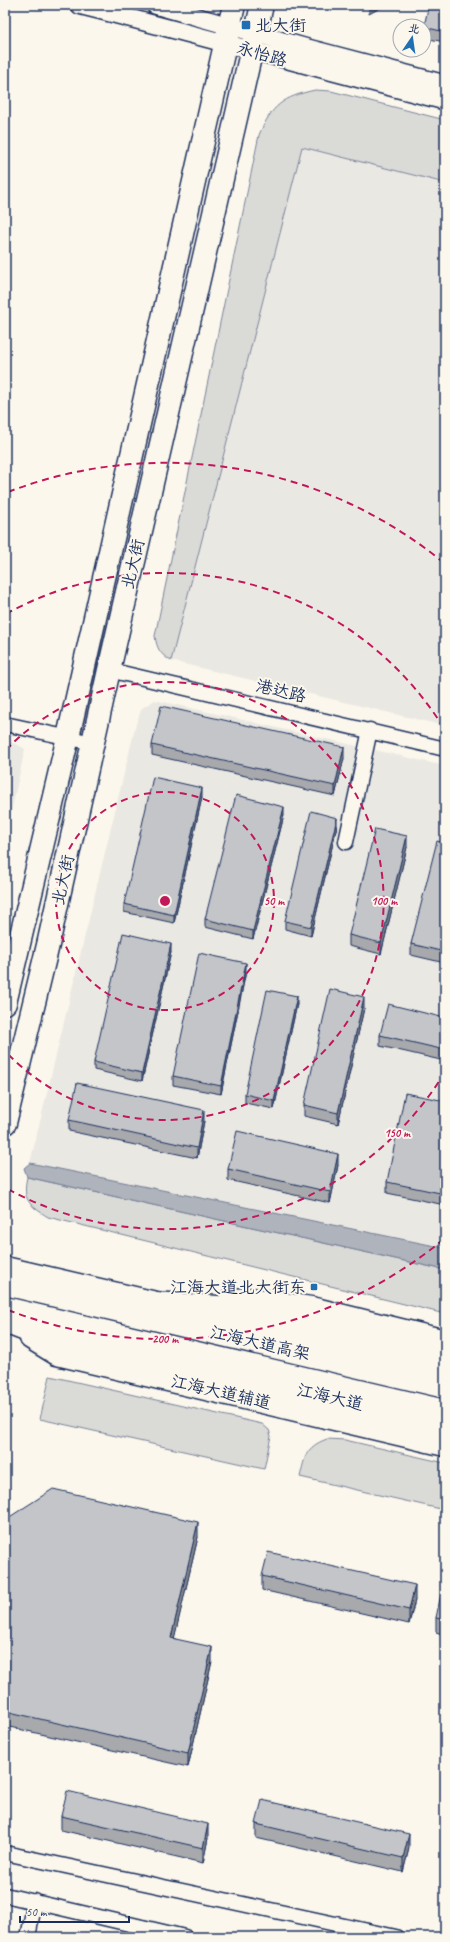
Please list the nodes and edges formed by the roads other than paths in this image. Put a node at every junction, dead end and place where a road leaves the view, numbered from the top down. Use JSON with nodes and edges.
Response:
{"nodes":[{"id":1,"x":79,"y":5,"type":"edge"},
{"id":2,"x":155,"y":5,"type":"edge"},
{"id":3,"x":262,"y":5,"type":"edge"},
{"id":4,"x":232,"y":15,"type":"edge"},
{"id":5,"x":256,"y":32,"type":"junction"},
{"id":6,"x":445,"y":84,"type":"edge"},
{"id":7,"x":445,"y":101,"type":"edge"},
{"id":8,"x":109,"y":670,"type":"junction"},
{"id":9,"x":5,"y":724,"type":"edge"},
{"id":10,"x":370,"y":730,"type":"junction"},
{"id":11,"x":68,"y":737,"type":"junction"},
{"id":12,"x":93,"y":743,"type":"junction"},
{"id":13,"x":445,"y":749,"type":"edge"},
{"id":14,"x":346,"y":842,"type":"dead end"},
{"id":15,"x":5,"y":1003,"type":"edge"},
{"id":16,"x":5,"y":1123,"type":"edge"},
{"id":17,"x":5,"y":1268,"type":"edge"},
{"id":18,"x":5,"y":1284,"type":"edge"},
{"id":19,"x":152,"y":1303,"type":"junction"},
{"id":20,"x":251,"y":1304,"type":"junction"},
{"id":21,"x":5,"y":1308,"type":"edge"},
{"id":22,"x":5,"y":1322,"type":"edge"},
{"id":23,"x":445,"y":1341,"type":"edge"},
{"id":24,"x":445,"y":1356,"type":"edge"},
{"id":25,"x":445,"y":1370,"type":"edge"},
{"id":26,"x":445,"y":1387,"type":"edge"},
{"id":27,"x":445,"y":1411,"type":"edge"},
{"id":28,"x":445,"y":1424,"type":"edge"},
{"id":29,"x":445,"y":1433,"type":"edge"},
{"id":30,"x":445,"y":1445,"type":"edge"},
{"id":31,"x":5,"y":1853,"type":"edge"},
{"id":32,"x":5,"y":1894,"type":"edge"},
{"id":33,"x":35,"y":1901,"type":"junction"},
{"id":34,"x":28,"y":1937,"type":"edge"},
{"id":35,"x":185,"y":1937,"type":"edge"},
{"id":36,"x":396,"y":1937,"type":"edge"}],
"edges":[{"from":1,"to":7,"type":"street","name":"永怡路"},
{"from":2,"to":4,"type":"street","name":"永怡路"},
{"from":3,"to":5,"type":"main road","name":"北大街"},
{"from":4,"to":5,"type":"street","name":"永怡路"},
{"from":4,"to":11,"type":"main road","name":"北大街"},
{"from":5,"to":6,"type":"street","name":"永怡路"},
{"from":5,"to":8,"type":"main road","name":"北大街"},
{"from":8,"to":10,"type":"street","name":"港达路"},
{"from":8,"to":12,"type":"main road","name":"北大街"},
{"from":9,"to":11,"type":"street"},
{"from":10,"to":13,"type":"street","name":"港达路"},
{"from":10,"to":14,"type":"street"},
{"from":11,"to":12,"type":"street"},
{"from":11,"to":15,"type":"main road","name":"北大街"},
{"from":12,"to":16,"type":"main road","name":"北大街"},
{"from":17,"to":19,"type":"main road"},
{"from":18,"to":26,"type":"main road","name":"江海大道高架"},
{"from":19,"to":20,"type":"main road"},
{"from":19,"to":25,"type":"main road"},
{"from":20,"to":23,"type":"main road"},
{"from":20,"to":24,"type":"main road"},
{"from":21,"to":27,"type":"main road","name":"江海大道高架"},
{"from":22,"to":28,"type":"main road","name":"江海大道"},
{"from":22,"to":29,"type":"main road"},
{"from":22,"to":30,"type":"main road","name":"江海大道辅道"},
{"from":31,"to":36,"type":"street"},
{"from":32,"to":33,"type":"street"},
{"from":33,"to":34,"type":"street"},
{"from":33,"to":35,"type":"street"}]}
